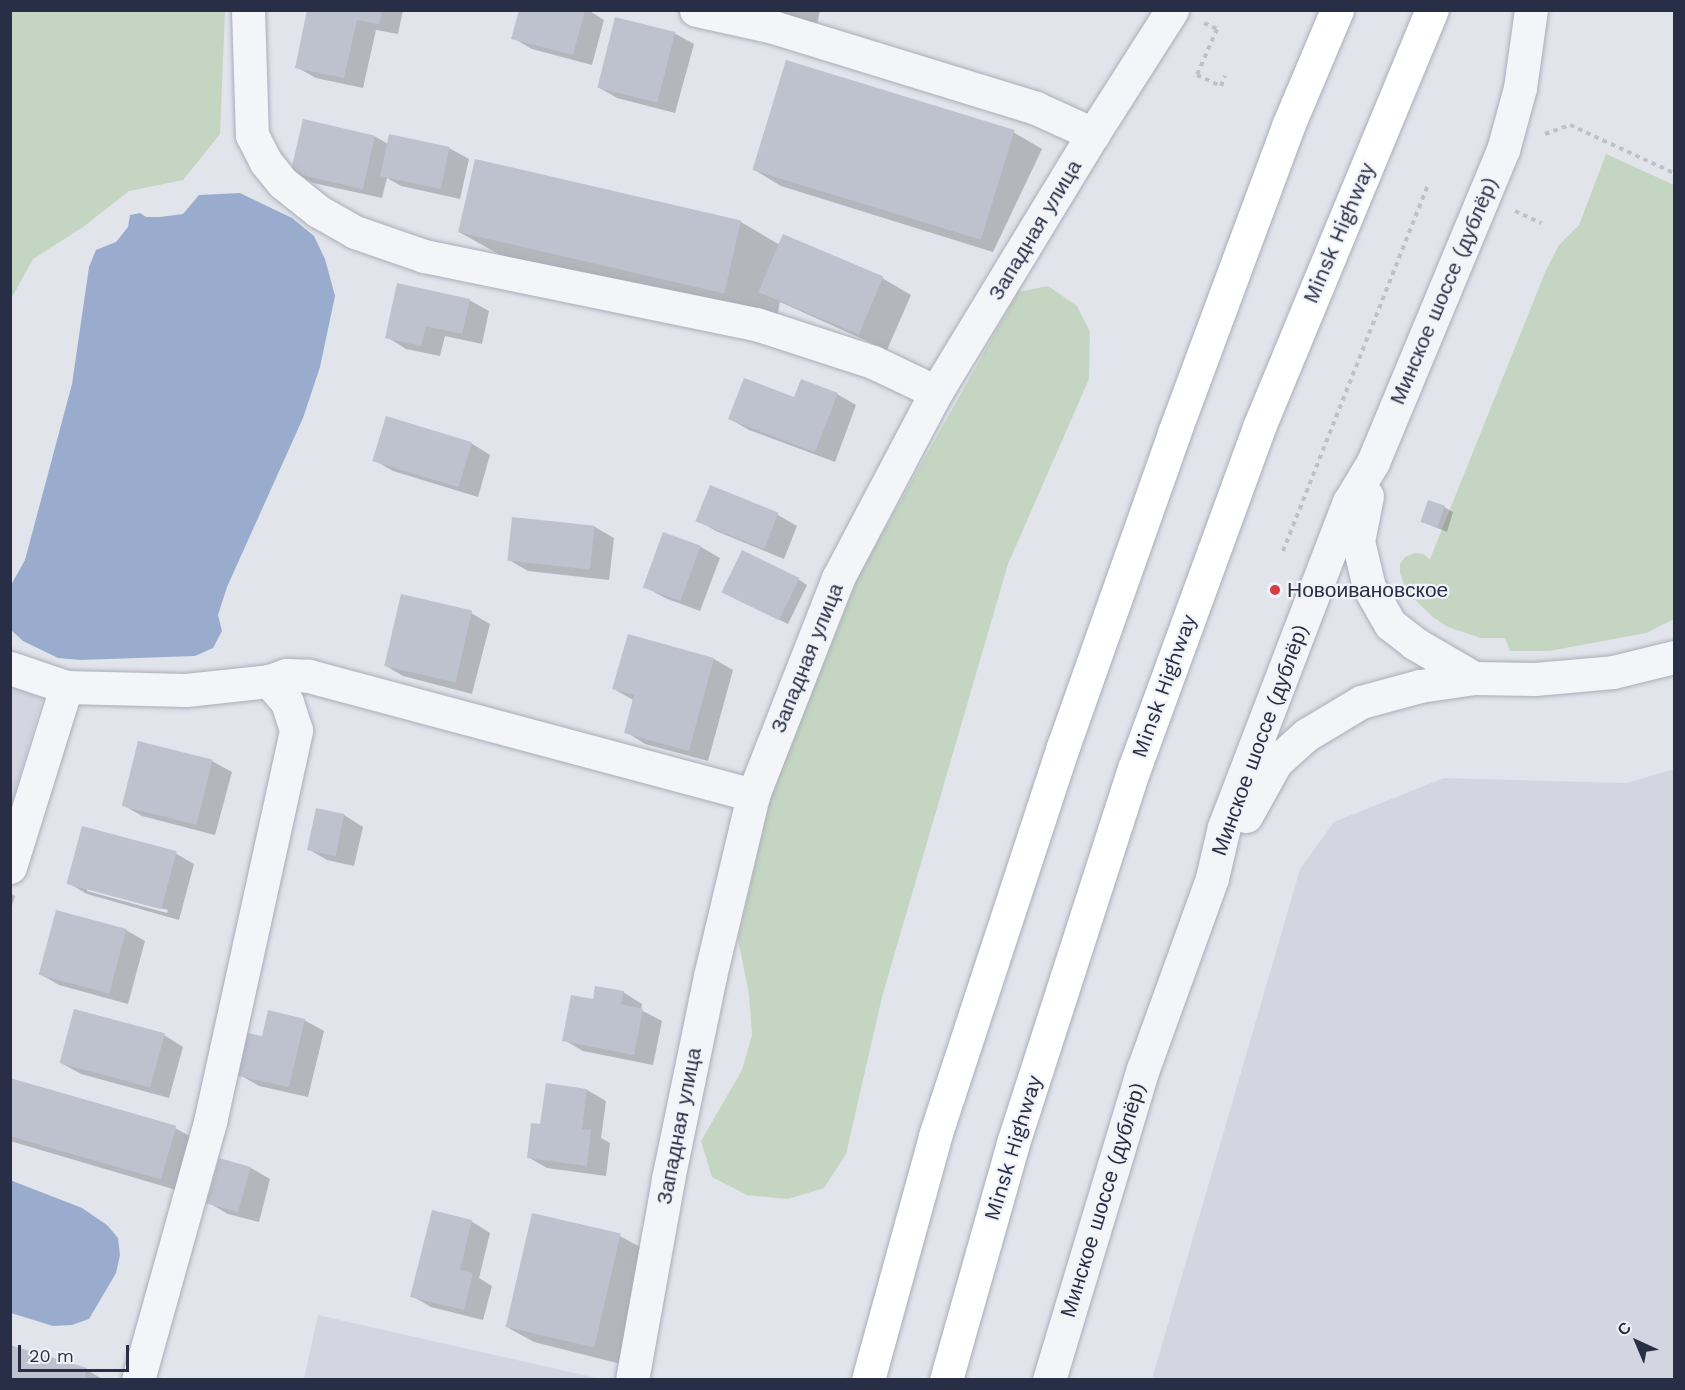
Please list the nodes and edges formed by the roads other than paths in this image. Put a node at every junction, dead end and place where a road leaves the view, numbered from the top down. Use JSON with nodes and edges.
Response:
{"nodes":[{"id":1,"x":248,"y":10,"type":"edge"},
{"id":2,"x":696,"y":10,"type":"edge"},
{"id":3,"x":1337,"y":10,"type":"edge"},
{"id":4,"x":1432,"y":10,"type":"edge"},
{"id":5,"x":1531,"y":10,"type":"edge"},
{"id":6,"x":1184,"y":15,"type":"edge"},
{"id":7,"x":1093,"y":134,"type":"junction"},
{"id":8,"x":936,"y":392,"type":"junction"},
{"id":9,"x":1373,"y":462,"type":"junction"},
{"id":10,"x":1671,"y":656,"type":"edge"},
{"id":11,"x":10,"y":668,"type":"edge"},
{"id":12,"x":1474,"y":678,"type":"junction"},
{"id":13,"x":268,"y":681,"type":"junction"},
{"id":14,"x":66,"y":687,"type":"junction"},
{"id":15,"x":753,"y":795,"type":"junction"},
{"id":16,"x":10,"y":867,"type":"edge"},
{"id":17,"x":1212,"y":878,"type":"junction"},
{"id":18,"x":138,"y":1380,"type":"edge"},
{"id":19,"x":632,"y":1380,"type":"edge"},
{"id":20,"x":868,"y":1380,"type":"edge"},
{"id":21,"x":946,"y":1380,"type":"edge"},
{"id":22,"x":1048,"y":1380,"type":"edge"}],
"edges":[{"from":1,"to":8,"type":"street"},
{"from":2,"to":7,"type":"street"},
{"from":3,"to":20,"type":"highway"},
{"from":4,"to":21,"type":"highway","name":"Minsk Highway"},
{"from":5,"to":9,"type":"street","name":"Минское шоссе (дублёр)"},
{"from":6,"to":7,"type":"street","name":"Западная улица"},
{"from":7,"to":8,"type":"street","name":"Западная улица"},
{"from":8,"to":15,"type":"street","name":"Западная улица"},
{"from":9,"to":12,"type":"street"},
{"from":9,"to":17,"type":"street","name":"Минское шоссе (дублёр)"},
{"from":10,"to":12,"type":"street"},
{"from":11,"to":14,"type":"street"},
{"from":12,"to":17,"type":"street"},
{"from":13,"to":14,"type":"street"},
{"from":13,"to":15,"type":"street"},
{"from":13,"to":18,"type":"street"},
{"from":14,"to":16,"type":"street"},
{"from":15,"to":19,"type":"street","name":"Западная улица"},
{"from":17,"to":22,"type":"street","name":"Минское шоссе (дублёр)"}]}
